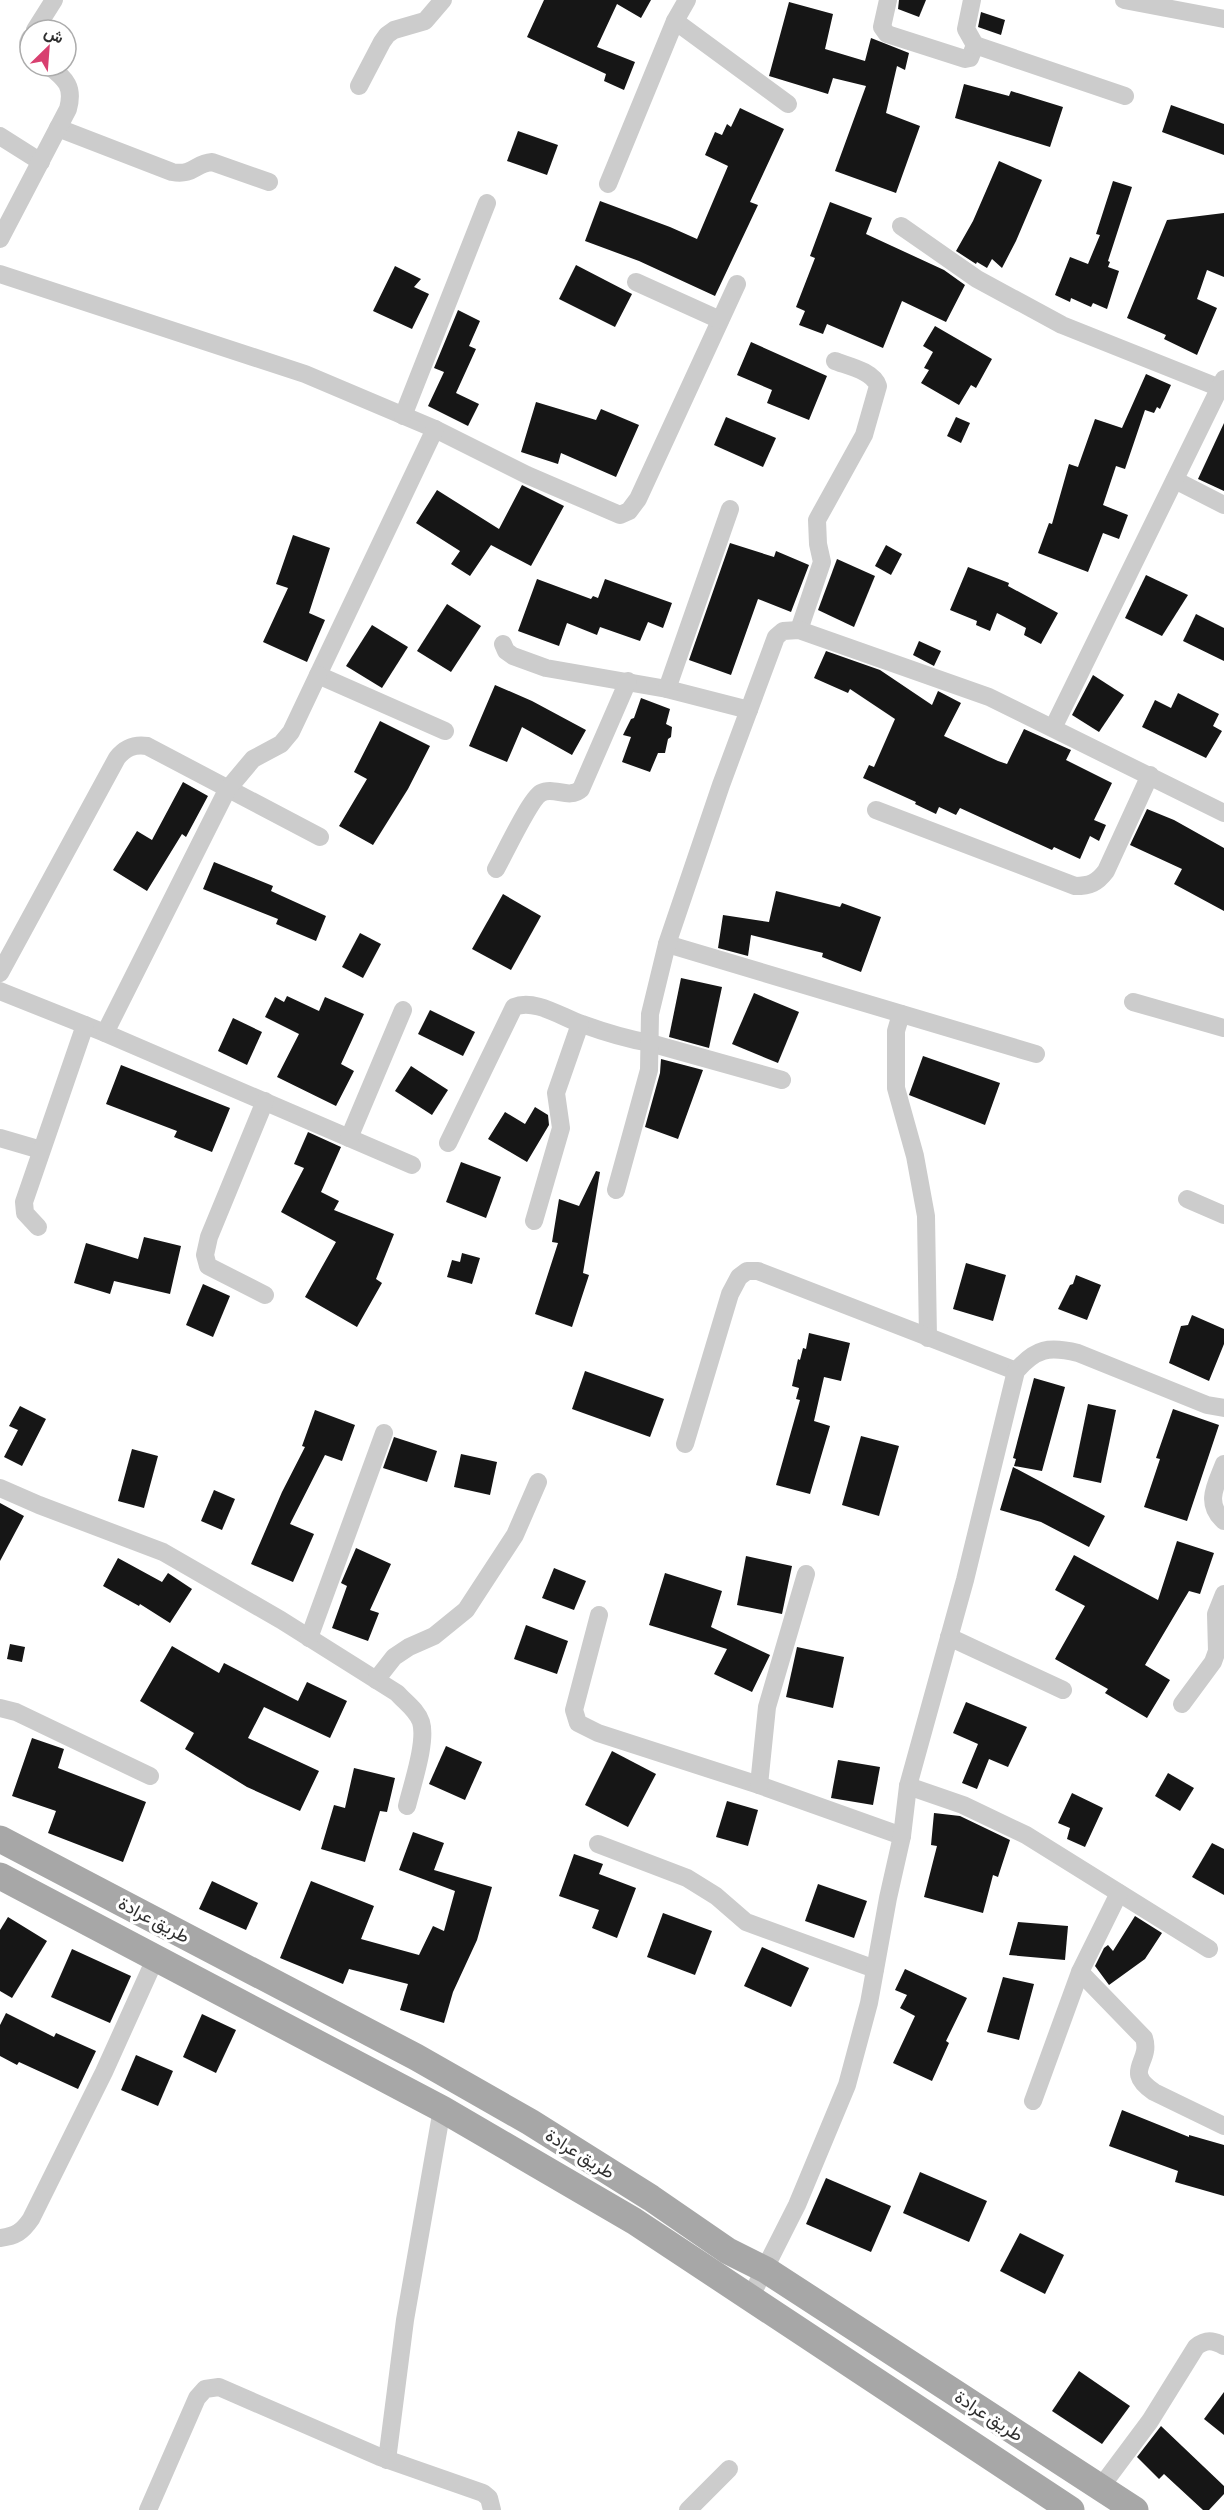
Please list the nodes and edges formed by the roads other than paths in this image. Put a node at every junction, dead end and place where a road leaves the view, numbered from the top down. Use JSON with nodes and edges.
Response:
{"nodes":[{"id":1,"x":54,"y":0,"type":"edge"},
{"id":2,"x":443,"y":0,"type":"edge"},
{"id":3,"x":687,"y":0,"type":"edge"},
{"id":4,"x":888,"y":0,"type":"edge"},
{"id":5,"x":972,"y":0,"type":"edge"},
{"id":6,"x":1124,"y":0,"type":"edge"},
{"id":7,"x":43,"y":18,"type":"edge"},
{"id":8,"x":1224,"y":19,"type":"edge"},
{"id":9,"x":675,"y":21,"type":"junction"},
{"id":10,"x":975,"y":45,"type":"junction"},
{"id":11,"x":64,"y":78,"type":"edge"},
{"id":12,"x":359,"y":86,"type":"dead end"},
{"id":13,"x":1125,"y":96,"type":"dead end"},
{"id":14,"x":788,"y":104,"type":"dead end"},
{"id":15,"x":58,"y":128,"type":"junction"},
{"id":16,"x":0,"y":136,"type":"edge"},
{"id":17,"x":41,"y":162,"type":"junction"},
{"id":18,"x":269,"y":182,"type":"dead end"},
{"id":19,"x":608,"y":184,"type":"dead end"},
{"id":20,"x":487,"y":203,"type":"dead end"},
{"id":21,"x":901,"y":226,"type":"dead end"},
{"id":22,"x":0,"y":239,"type":"edge"},
{"id":23,"x":0,"y":274,"type":"edge"},
{"id":24,"x":636,"y":282,"type":"dead end"},
{"id":25,"x":737,"y":284,"type":"dead end"},
{"id":26,"x":720,"y":320,"type":"junction"},
{"id":27,"x":835,"y":361,"type":"dead end"},
{"id":28,"x":1222,"y":383,"type":"edge"},
{"id":29,"x":403,"y":416,"type":"junction"},
{"id":30,"x":435,"y":429,"type":"junction"},
{"id":31,"x":1175,"y":480,"type":"junction"},
{"id":32,"x":1224,"y":506,"type":"edge"},
{"id":33,"x":730,"y":508,"type":"dead end"},
{"id":34,"x":799,"y":630,"type":"junction"},
{"id":35,"x":503,"y":644,"type":"dead end"},
{"id":36,"x":318,"y":675,"type":"junction"},
{"id":37,"x":628,"y":681,"type":"junction"},
{"id":38,"x":667,"y":689,"type":"junction"},
{"id":39,"x":749,"y":710,"type":"junction"},
{"id":40,"x":1053,"y":728,"type":"junction"},
{"id":41,"x":445,"y":731,"type":"dead end"},
{"id":42,"x":1150,"y":775,"type":"junction"},
{"id":43,"x":227,"y":790,"type":"junction"},
{"id":44,"x":876,"y":810,"type":"dead end"},
{"id":45,"x":1224,"y":813,"type":"edge"},
{"id":46,"x":320,"y":837,"type":"dead end"},
{"id":47,"x":496,"y":869,"type":"dead end"},
{"id":48,"x":667,"y":944,"type":"junction"},
{"id":49,"x":0,"y":974,"type":"edge"},
{"id":50,"x":0,"y":991,"type":"edge"},
{"id":51,"x":1133,"y":1002,"type":"dead end"},
{"id":52,"x":403,"y":1010,"type":"dead end"},
{"id":53,"x":900,"y":1014,"type":"junction"},
{"id":54,"x":580,"y":1024,"type":"junction"},
{"id":55,"x":85,"y":1025,"type":"junction"},
{"id":56,"x":1224,"y":1028,"type":"edge"},
{"id":57,"x":105,"y":1033,"type":"junction"},
{"id":58,"x":650,"y":1043,"type":"junction"},
{"id":59,"x":1036,"y":1054,"type":"dead end"},
{"id":60,"x":782,"y":1080,"type":"dead end"},
{"id":61,"x":265,"y":1101,"type":"junction"},
{"id":62,"x":0,"y":1138,"type":"edge"},
{"id":63,"x":349,"y":1138,"type":"junction"},
{"id":64,"x":448,"y":1143,"type":"dead end"},
{"id":65,"x":42,"y":1150,"type":"junction"},
{"id":66,"x":412,"y":1165,"type":"dead end"},
{"id":67,"x":616,"y":1190,"type":"dead end"},
{"id":68,"x":1187,"y":1199,"type":"dead end"},
{"id":69,"x":1224,"y":1215,"type":"edge"},
{"id":70,"x":534,"y":1221,"type":"dead end"},
{"id":71,"x":38,"y":1227,"type":"dead end"},
{"id":72,"x":266,"y":1295,"type":"dead end"},
{"id":73,"x":928,"y":1338,"type":"junction"},
{"id":74,"x":1016,"y":1371,"type":"junction"},
{"id":75,"x":1224,"y":1408,"type":"edge"},
{"id":76,"x":384,"y":1433,"type":"dead end"},
{"id":77,"x":685,"y":1444,"type":"dead end"},
{"id":78,"x":1224,"y":1464,"type":"edge"},
{"id":79,"x":538,"y":1482,"type":"dead end"},
{"id":80,"x":0,"y":1488,"type":"edge"},
{"id":81,"x":1224,"y":1521,"type":"edge"},
{"id":82,"x":806,"y":1574,"type":"dead end"},
{"id":83,"x":1224,"y":1594,"type":"edge"},
{"id":84,"x":598,"y":1615,"type":"dead end"},
{"id":85,"x":949,"y":1637,"type":"junction"},
{"id":86,"x":309,"y":1638,"type":"junction"},
{"id":87,"x":376,"y":1680,"type":"junction"},
{"id":88,"x":1063,"y":1690,"type":"dead end"},
{"id":89,"x":1182,"y":1704,"type":"dead end"},
{"id":90,"x":0,"y":1708,"type":"edge"},
{"id":91,"x":150,"y":1776,"type":"dead end"},
{"id":92,"x":759,"y":1785,"type":"junction"},
{"id":93,"x":908,"y":1786,"type":"junction"},
{"id":94,"x":407,"y":1806,"type":"dead end"},
{"id":95,"x":902,"y":1836,"type":"junction"},
{"id":96,"x":0,"y":1839,"type":"edge"},
{"id":97,"x":598,"y":1844,"type":"dead end"},
{"id":98,"x":2,"y":1882,"type":"edge"},
{"id":99,"x":1119,"y":1893,"type":"junction"},
{"id":100,"x":1209,"y":1949,"type":"dead end"},
{"id":101,"x":156,"y":1957,"type":"junction"},
{"id":102,"x":875,"y":1969,"type":"junction"},
{"id":103,"x":1080,"y":1972,"type":"junction"},
{"id":104,"x":1033,"y":2102,"type":"dead end"},
{"id":105,"x":442,"y":2109,"type":"junction"},
{"id":106,"x":1224,"y":2126,"type":"edge"},
{"id":107,"x":0,"y":2238,"type":"edge"},
{"id":108,"x":766,"y":2270,"type":"junction"},
{"id":109,"x":750,"y":2298,"type":"junction"},
{"id":110,"x":1224,"y":2346,"type":"edge"},
{"id":111,"x":387,"y":2460,"type":"junction"},
{"id":112,"x":729,"y":2469,"type":"dead end"},
{"id":113,"x":1100,"y":2488,"type":"junction"},
{"id":114,"x":148,"y":2510,"type":"edge"},
{"id":115,"x":492,"y":2510,"type":"edge"},
{"id":116,"x":688,"y":2510,"type":"edge"},
{"id":117,"x":1071,"y":2510,"type":"edge"},
{"id":118,"x":1135,"y":2510,"type":"edge"}],
"edges":[{"from":1,"to":7,"type":"street"},
{"from":2,"to":12,"type":"street"},
{"from":3,"to":9,"type":"street"},
{"from":4,"to":10,"type":"street"},
{"from":5,"to":10,"type":"street"},
{"from":6,"to":8,"type":"street"},
{"from":9,"to":14,"type":"street"},
{"from":9,"to":19,"type":"street"},
{"from":10,"to":13,"type":"street"},
{"from":11,"to":15,"type":"street"},
{"from":15,"to":17,"type":"street"},
{"from":15,"to":18,"type":"street"},
{"from":16,"to":17,"type":"street"},
{"from":17,"to":22,"type":"street"},
{"from":20,"to":29,"type":"street"},
{"from":21,"to":28,"type":"street"},
{"from":23,"to":29,"type":"street"},
{"from":24,"to":26,"type":"street"},
{"from":25,"to":26,"type":"street"},
{"from":26,"to":30,"type":"street"},
{"from":27,"to":34,"type":"street"},
{"from":28,"to":31,"type":"street"},
{"from":29,"to":30,"type":"street"},
{"from":30,"to":36,"type":"street"},
{"from":31,"to":32,"type":"street"},
{"from":31,"to":40,"type":"street"},
{"from":33,"to":38,"type":"street"},
{"from":34,"to":39,"type":"street"},
{"from":34,"to":40,"type":"street"},
{"from":35,"to":37,"type":"street"},
{"from":36,"to":41,"type":"street"},
{"from":36,"to":43,"type":"street"},
{"from":37,"to":38,"type":"street"},
{"from":37,"to":47,"type":"street"},
{"from":38,"to":39,"type":"street"},
{"from":39,"to":48,"type":"street"},
{"from":40,"to":42,"type":"street"},
{"from":42,"to":44,"type":"street"},
{"from":42,"to":45,"type":"street"},
{"from":43,"to":46,"type":"street"},
{"from":43,"to":49,"type":"street"},
{"from":43,"to":57,"type":"street"},
{"from":48,"to":53,"type":"street"},
{"from":48,"to":58,"type":"street"},
{"from":50,"to":55,"type":"street"},
{"from":51,"to":56,"type":"street"},
{"from":52,"to":63,"type":"street"},
{"from":53,"to":59,"type":"street"},
{"from":53,"to":73,"type":"street"},
{"from":54,"to":58,"type":"street"},
{"from":54,"to":64,"type":"street"},
{"from":54,"to":70,"type":"street"},
{"from":55,"to":57,"type":"street"},
{"from":55,"to":65,"type":"street"},
{"from":57,"to":61,"type":"street"},
{"from":58,"to":60,"type":"street"},
{"from":58,"to":67,"type":"street"},
{"from":61,"to":63,"type":"street"},
{"from":61,"to":72,"type":"street"},
{"from":62,"to":65,"type":"street"},
{"from":63,"to":66,"type":"street"},
{"from":65,"to":71,"type":"street"},
{"from":68,"to":69,"type":"street"},
{"from":73,"to":74,"type":"street"},
{"from":73,"to":77,"type":"street"},
{"from":74,"to":75,"type":"street"},
{"from":74,"to":85,"type":"street"},
{"from":76,"to":86,"type":"street"},
{"from":78,"to":81,"type":"street"},
{"from":79,"to":87,"type":"street"},
{"from":80,"to":86,"type":"street"},
{"from":82,"to":92,"type":"street"},
{"from":83,"to":89,"type":"street"},
{"from":84,"to":92,"type":"street"},
{"from":85,"to":88,"type":"street"},
{"from":85,"to":93,"type":"street"},
{"from":86,"to":87,"type":"street"},
{"from":87,"to":94,"type":"street"},
{"from":90,"to":91,"type":"street"},
{"from":92,"to":95,"type":"street"},
{"from":93,"to":95,"type":"street"},
{"from":93,"to":99,"type":"street"},
{"from":95,"to":102,"type":"street"},
{"from":96,"to":108,"type":"main road","name":"طريق عرادة"},
{"from":97,"to":102,"type":"street"},
{"from":98,"to":101,"type":"main road"},
{"from":99,"to":100,"type":"street"},
{"from":99,"to":103,"type":"street"},
{"from":101,"to":105,"type":"main road"},
{"from":101,"to":107,"type":"street"},
{"from":102,"to":108,"type":"street"},
{"from":103,"to":104,"type":"street"},
{"from":103,"to":106,"type":"street"},
{"from":105,"to":109,"type":"main road"},
{"from":105,"to":111,"type":"street"},
{"from":108,"to":109,"type":"street"},
{"from":108,"to":113,"type":"main road","name":"طريق عرادة"},
{"from":109,"to":117,"type":"main road"},
{"from":110,"to":113,"type":"street"},
{"from":111,"to":114,"type":"street"},
{"from":111,"to":115,"type":"street"},
{"from":112,"to":116,"type":"street"},
{"from":113,"to":118,"type":"main road","name":"طريق عرادة"}]}
